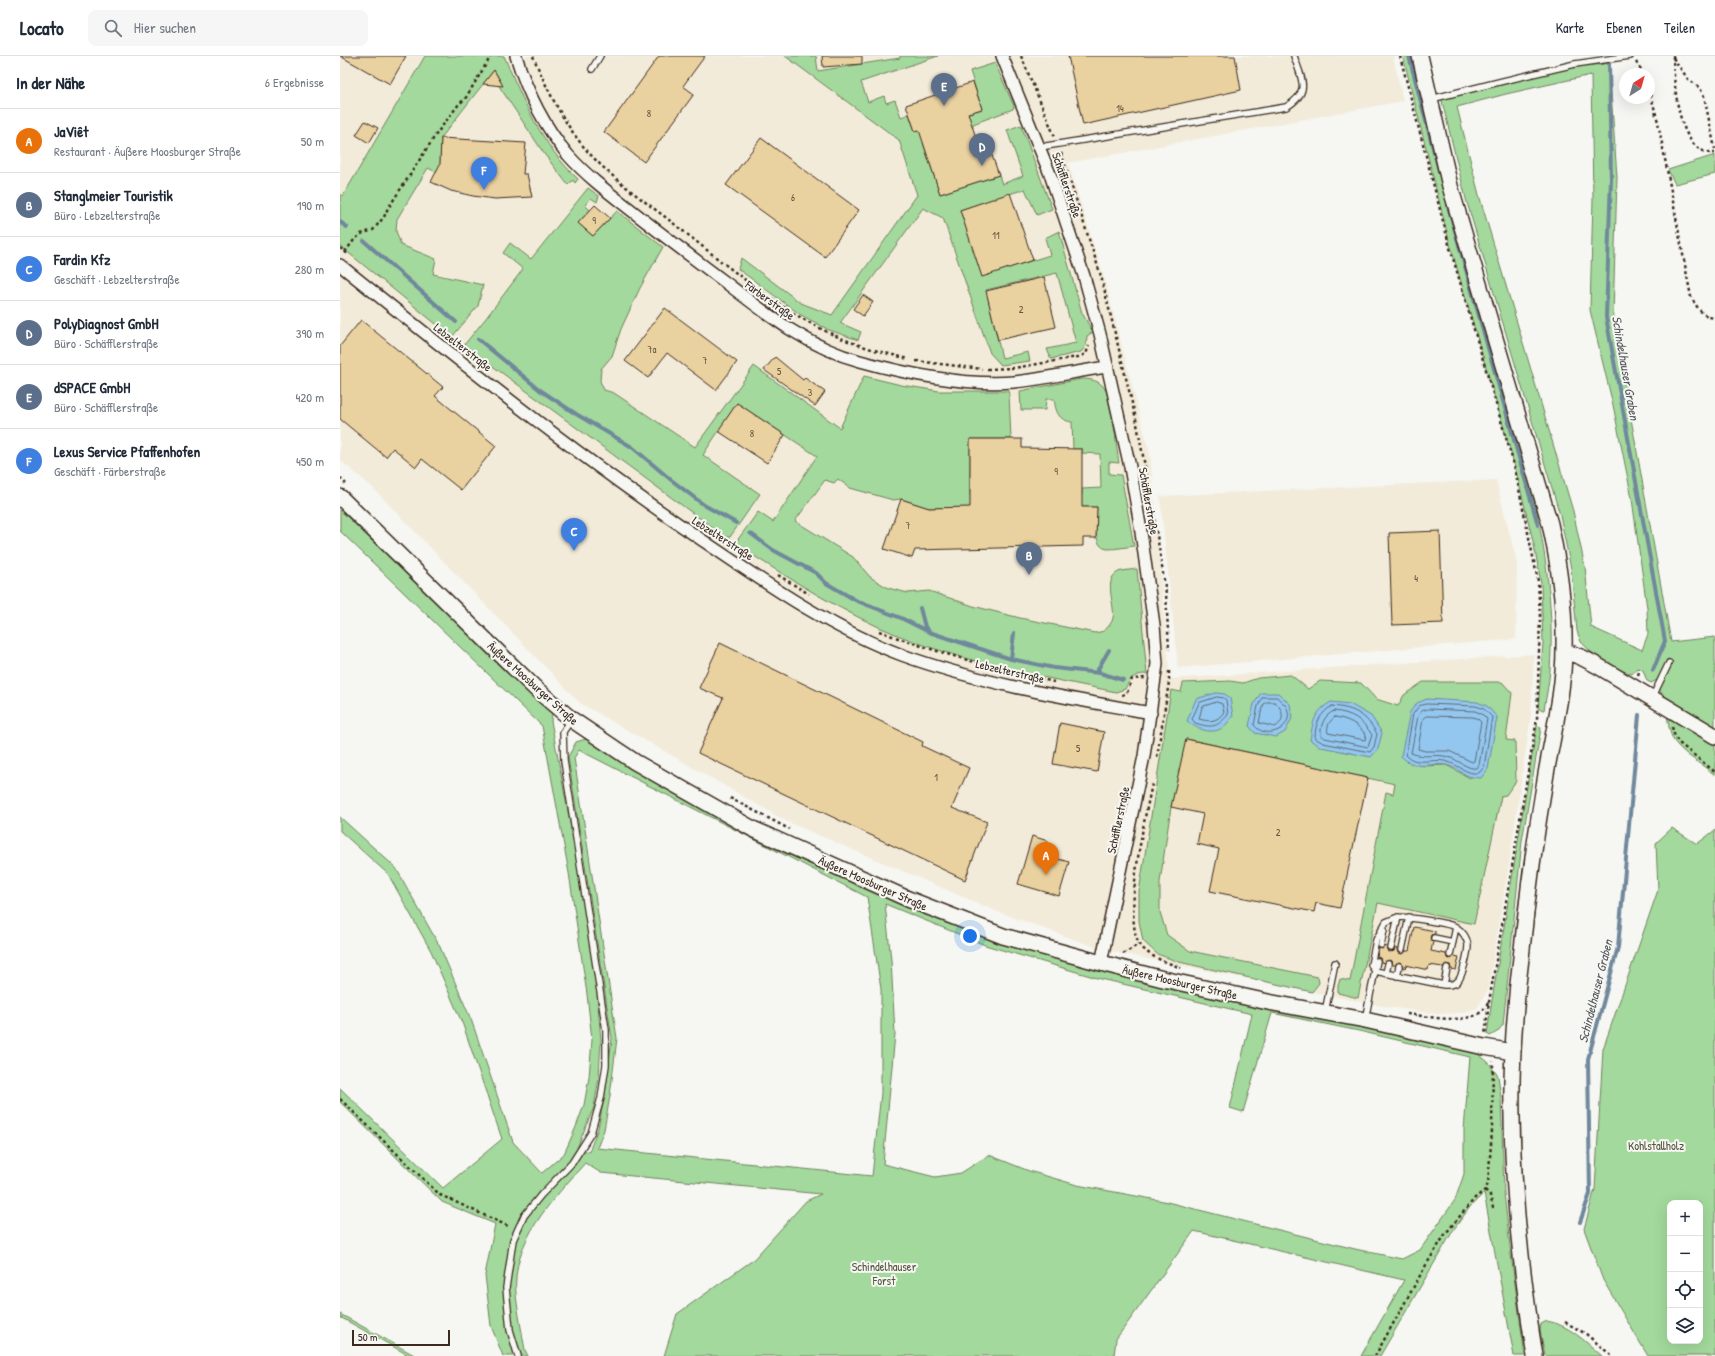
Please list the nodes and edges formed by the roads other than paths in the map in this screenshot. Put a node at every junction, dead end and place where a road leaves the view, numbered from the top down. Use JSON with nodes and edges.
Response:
{"nodes":[{"id":1,"x":516,"y":56,"type":"edge"},
{"id":2,"x":600,"y":56,"type":"edge"},
{"id":3,"x":1002,"y":56,"type":"edge"},
{"id":4,"x":1294,"y":56,"type":"edge"},
{"id":5,"x":1420,"y":56,"type":"edge"},
{"id":6,"x":1630,"y":56,"type":"edge"},
{"id":7,"x":592,"y":69,"type":"dead end"},
{"id":8,"x":1430,"y":99,"type":"junction"},
{"id":9,"x":1040,"y":147,"type":"junction"},
{"id":10,"x":340,"y":265,"type":"edge"},
{"id":11,"x":1108,"y":366,"type":"junction"},
{"id":12,"x":340,"y":497,"type":"edge"},
{"id":13,"x":1564,"y":651,"type":"junction"},
{"id":14,"x":1669,"y":663,"type":"dead end"},
{"id":15,"x":1652,"y":698,"type":"junction"},
{"id":16,"x":1151,"y":712,"type":"junction"},
{"id":17,"x":571,"y":719,"type":"junction"},
{"id":18,"x":1715,"y":736,"type":"edge"},
{"id":19,"x":1398,"y":917,"type":"junction"},
{"id":20,"x":1409,"y":917,"type":"junction"},
{"id":21,"x":1386,"y":922,"type":"junction"},
{"id":22,"x":1456,"y":927,"type":"junction"},
{"id":23,"x":1406,"y":932,"type":"junction"},
{"id":24,"x":1413,"y":933,"type":"dead end"},
{"id":25,"x":1434,"y":938,"type":"dead end"},
{"id":26,"x":1453,"y":942,"type":"junction"},
{"id":27,"x":1381,"y":945,"type":"dead end"},
{"id":28,"x":1391,"y":948,"type":"dead end"},
{"id":29,"x":1402,"y":950,"type":"dead end"},
{"id":30,"x":1450,"y":955,"type":"dead end"},
{"id":31,"x":1102,"y":957,"type":"junction"},
{"id":32,"x":1377,"y":961,"type":"dead end"},
{"id":33,"x":1335,"y":963,"type":"dead end"},
{"id":34,"x":1388,"y":964,"type":"dead end"},
{"id":35,"x":1399,"y":966,"type":"dead end"},
{"id":36,"x":1447,"y":968,"type":"dead end"},
{"id":37,"x":1375,"y":971,"type":"junction"},
{"id":38,"x":1386,"y":973,"type":"junction"},
{"id":39,"x":1397,"y":976,"type":"junction"},
{"id":40,"x":1444,"y":985,"type":"junction"},
{"id":41,"x":1325,"y":1012,"type":"junction"},
{"id":42,"x":1365,"y":1020,"type":"junction"},
{"id":43,"x":1514,"y":1052,"type":"junction"},
{"id":44,"x":518,"y":1356,"type":"edge"},
{"id":45,"x":1535,"y":1356,"type":"edge"}],
"edges":[{"from":1,"to":11,"type":"street","name":"Färberstraße"},
{"from":2,"to":7,"type":"lane"},
{"from":3,"to":9,"type":"street","name":"Schäfflerstraße"},
{"from":4,"to":9,"type":"lane"},
{"from":5,"to":8,"type":"street"},
{"from":6,"to":8,"type":"lane"},
{"from":8,"to":13,"type":"street"},
{"from":9,"to":11,"type":"street","name":"Schäfflerstraße"},
{"from":10,"to":16,"type":"street","name":"Lebzelterstraße"},
{"from":11,"to":16,"type":"street","name":"Schäfflerstraße"},
{"from":12,"to":17,"type":"street","name":"Äußere Moosburger Straße"},
{"from":13,"to":15,"type":"street"},
{"from":13,"to":43,"type":"street"},
{"from":14,"to":15,"type":"lane"},
{"from":15,"to":18,"type":"street"},
{"from":16,"to":31,"type":"street","name":"Schäfflerstraße"},
{"from":17,"to":31,"type":"street","name":"Äußere Moosburger Straße"},
{"from":17,"to":44,"type":"lane"},
{"from":19,"to":20,"type":"lane"},
{"from":19,"to":21,"type":"lane"},
{"from":19,"to":28,"type":"lane"},
{"from":20,"to":22,"type":"lane"},
{"from":20,"to":23,"type":"lane"},
{"from":21,"to":27,"type":"lane"},
{"from":21,"to":37,"type":"lane"},
{"from":22,"to":26,"type":"lane"},
{"from":22,"to":40,"type":"lane"},
{"from":23,"to":24,"type":"lane"},
{"from":23,"to":29,"type":"lane"},
{"from":25,"to":26,"type":"lane"},
{"from":26,"to":30,"type":"lane"},
{"from":31,"to":41,"type":"street","name":"Äußere Moosburger Straße"},
{"from":32,"to":37,"type":"lane"},
{"from":33,"to":41,"type":"lane"},
{"from":34,"to":38,"type":"lane"},
{"from":35,"to":39,"type":"lane"},
{"from":36,"to":40,"type":"lane"},
{"from":37,"to":38,"type":"lane"},
{"from":37,"to":42,"type":"lane"},
{"from":38,"to":39,"type":"lane"},
{"from":39,"to":40,"type":"lane"},
{"from":41,"to":42,"type":"street","name":"Äußere Moosburger Straße"},
{"from":42,"to":43,"type":"street","name":"Äußere Moosburger Straße"},
{"from":43,"to":45,"type":"street"}]}
